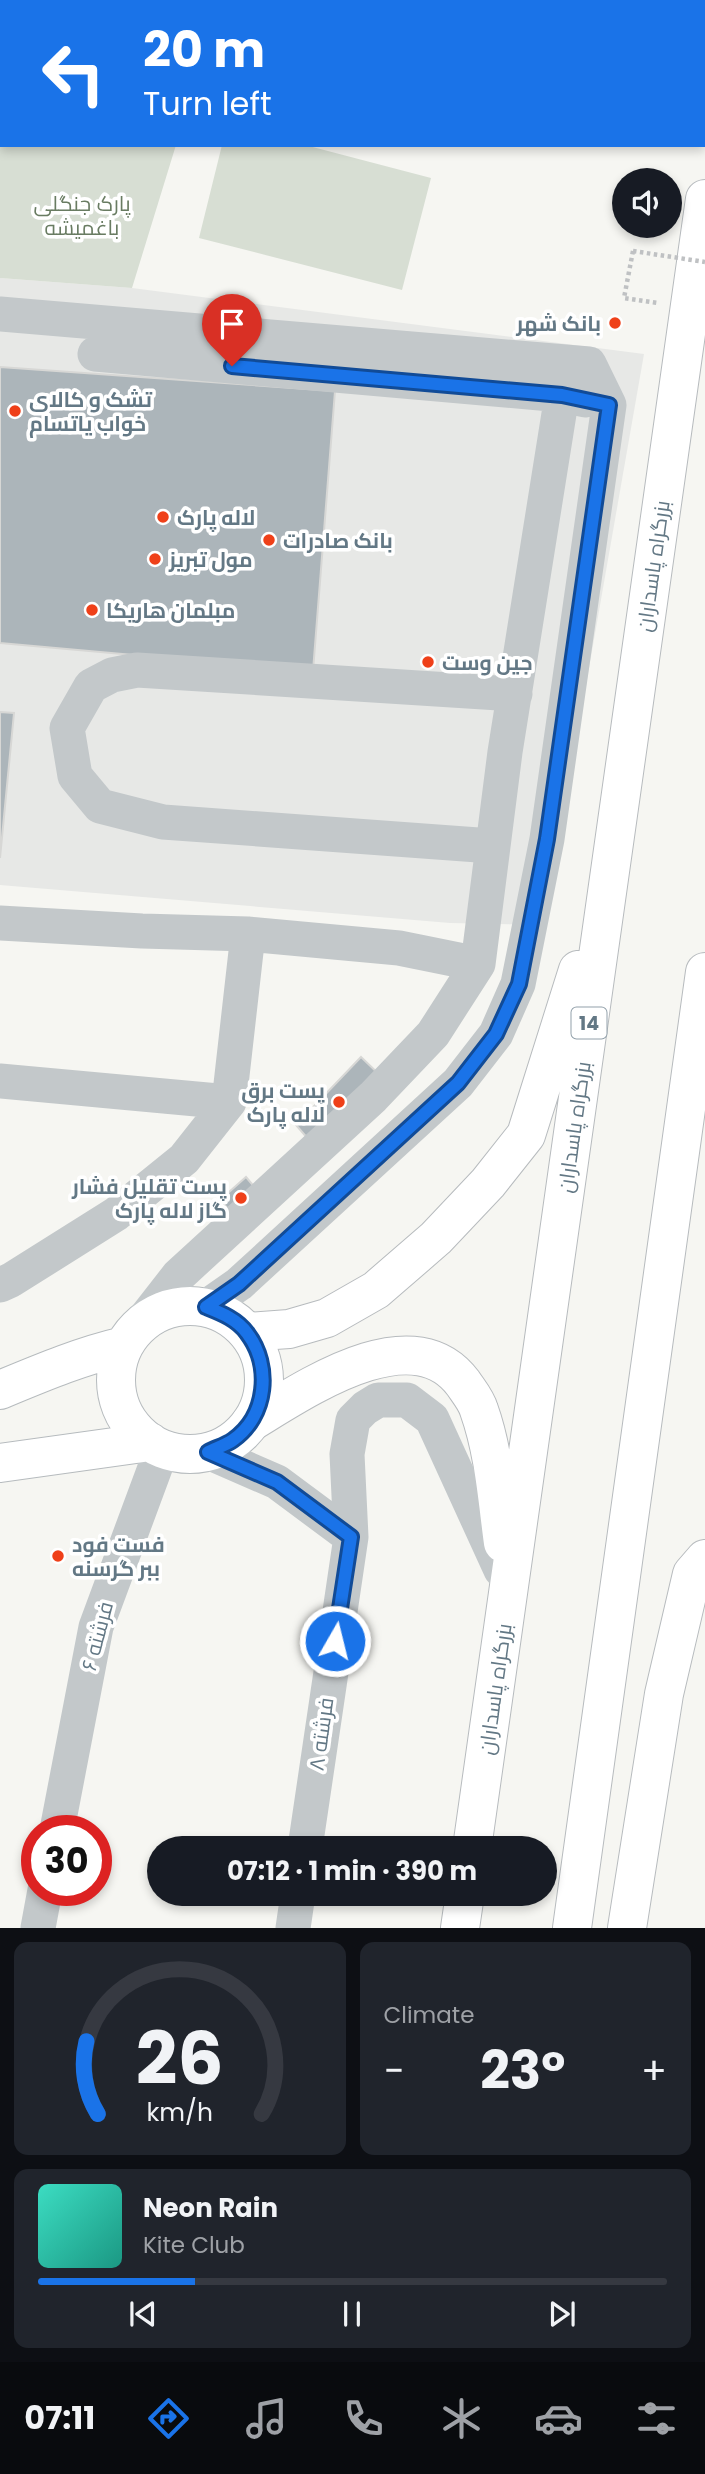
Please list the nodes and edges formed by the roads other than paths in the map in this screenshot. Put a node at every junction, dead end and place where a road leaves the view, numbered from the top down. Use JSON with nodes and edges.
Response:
{"nodes":[{"id":1,"x":705,"y":199,"type":"edge"},
{"id":2,"x":0,"y":314,"type":"edge"},
{"id":3,"x":95,"y":354,"type":"dead end"},
{"id":4,"x":562,"y":395,"type":"junction"},
{"id":5,"x":609,"y":405,"type":"junction"},
{"id":6,"x":515,"y":694,"type":"junction"},
{"id":7,"x":507,"y":740,"type":"junction"},
{"id":8,"x":492,"y":846,"type":"junction"},
{"id":9,"x":611,"y":864,"type":"junction"},
{"id":10,"x":0,"y":923,"type":"edge"},
{"id":11,"x":248,"y":934,"type":"junction"},
{"id":12,"x":478,"y":964,"type":"junction"},
{"id":13,"x":705,"y":972,"type":"edge"},
{"id":14,"x":0,"y":1081,"type":"edge"},
{"id":15,"x":458,"y":1083,"type":"junction"},
{"id":16,"x":229,"y":1102,"type":"junction"},
{"id":17,"x":0,"y":1285,"type":"edge"},
{"id":18,"x":206,"y":1307,"type":"junction"},
{"id":19,"x":247,"y":1332,"type":"junction"},
{"id":20,"x":132,"y":1336,"type":"junction"},
{"id":21,"x":0,"y":1390,"type":"edge"},
{"id":22,"x":251,"y":1422,"type":"junction"},
{"id":23,"x":156,"y":1446,"type":"junction"},
{"id":24,"x":208,"y":1452,"type":"junction"},
{"id":25,"x":0,"y":1463,"type":"edge"},
{"id":26,"x":351,"y":1537,"type":"junction"},
{"id":27,"x":705,"y":1559,"type":"edge"},
{"id":28,"x":509,"y":1589,"type":"junction"},
{"id":29,"x":60,"y":1815,"type":"edge"},
{"id":30,"x":307,"y":1836,"type":"edge"},
{"id":31,"x":474,"y":1836,"type":"edge"},
{"id":32,"x":42,"y":1906,"type":"edge"},
{"id":33,"x":296,"y":1906,"type":"edge"},
{"id":34,"x":463,"y":1906,"type":"edge"},
{"id":35,"x":38,"y":1928,"type":"edge"},
{"id":36,"x":293,"y":1928,"type":"edge"},
{"id":37,"x":460,"y":1928,"type":"edge"},
{"id":38,"x":572,"y":1928,"type":"edge"},
{"id":39,"x":627,"y":1928,"type":"edge"}],
"edges":[{"from":1,"to":9,"type":"main road","name":"بزرگراه پاسداران","number":"14"},
{"from":2,"to":5,"type":"street"},
{"from":3,"to":4,"type":"street"},
{"from":4,"to":5,"type":"street"},
{"from":4,"to":6,"type":"street"},
{"from":5,"to":15,"type":"street"},
{"from":6,"to":7,"type":"street"},
{"from":6,"to":8,"type":"street"},
{"from":7,"to":8,"type":"street"},
{"from":7,"to":15,"type":"street"},
{"from":8,"to":12,"type":"street"},
{"from":9,"to":19,"type":"main road"},
{"from":9,"to":28,"type":"main road","name":"بزرگراه پاسداران","number":"14"},
{"from":10,"to":11,"type":"street"},
{"from":11,"to":12,"type":"street"},
{"from":11,"to":16,"type":"street"},
{"from":12,"to":20,"type":"street"},
{"from":13,"to":38,"type":"main road"},
{"from":14,"to":16,"type":"street"},
{"from":15,"to":18,"type":"street"},
{"from":16,"to":17,"type":"street"},
{"from":18,"to":19,"type":"main road"},
{"from":18,"to":20,"type":"main road"},
{"from":19,"to":22,"type":"main road"},
{"from":20,"to":21,"type":"main road"},
{"from":20,"to":23,"type":"main road"},
{"from":22,"to":24,"type":"main road"},
{"from":22,"to":28,"type":"main road"},
{"from":23,"to":24,"type":"main road"},
{"from":23,"to":25,"type":"main road"},
{"from":23,"to":29,"type":"street","name":"فرشته ۶"},
{"from":24,"to":26,"type":"street"},
{"from":26,"to":28,"type":"street","name":"فرشته ۸"},
{"from":26,"to":30,"type":"street","name":"فرشته ۸"},
{"from":27,"to":39,"type":"main road"},
{"from":28,"to":31,"type":"main road","name":"بزرگراه پاسداران","number":"14"},
{"from":32,"to":35,"type":"street"},
{"from":33,"to":36,"type":"street"},
{"from":34,"to":37,"type":"main road"}]}
